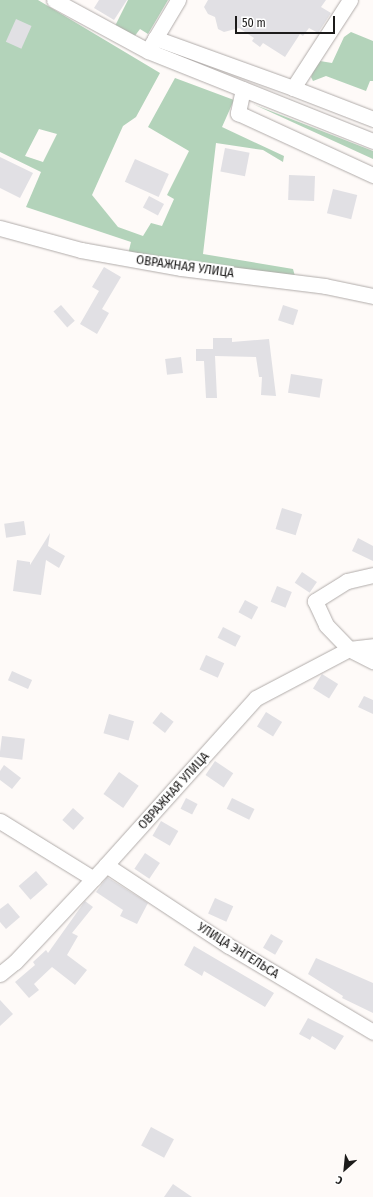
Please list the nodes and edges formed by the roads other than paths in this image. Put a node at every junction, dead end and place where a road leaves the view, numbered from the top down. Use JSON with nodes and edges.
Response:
{"nodes":[{"id":1,"x":54,"y":0,"type":"edge"},
{"id":2,"x":178,"y":0,"type":"edge"},
{"id":3,"x":350,"y":0,"type":"edge"},
{"id":4,"x":151,"y":45,"type":"junction"},
{"id":5,"x":293,"y":88,"type":"junction"},
{"id":6,"x":243,"y":89,"type":"junction"},
{"id":7,"x":373,"y":119,"type":"edge"},
{"id":8,"x":373,"y":141,"type":"edge"},
{"id":9,"x":373,"y":175,"type":"edge"},
{"id":10,"x":0,"y":228,"type":"edge"},
{"id":11,"x":373,"y":296,"type":"edge"},
{"id":12,"x":373,"y":575,"type":"edge"},
{"id":13,"x":373,"y":646,"type":"edge"},
{"id":14,"x":349,"y":649,"type":"junction"},
{"id":15,"x":373,"y":662,"type":"edge"},
{"id":16,"x":0,"y":822,"type":"edge"},
{"id":17,"x":106,"y":866,"type":"junction"},
{"id":18,"x":94,"y":879,"type":"junction"},
{"id":19,"x":0,"y":974,"type":"edge"},
{"id":20,"x":373,"y":1032,"type":"edge"}],
"edges":[{"from":1,"to":4,"type":"street"},
{"from":2,"to":4,"type":"street"},
{"from":3,"to":5,"type":"street"},
{"from":4,"to":5,"type":"street"},
{"from":4,"to":6,"type":"street"},
{"from":5,"to":7,"type":"street"},
{"from":6,"to":8,"type":"street"},
{"from":6,"to":9,"type":"street"},
{"from":10,"to":11,"type":"street","name":"ОВРАЖНАЯ УЛИЦА"},
{"from":12,"to":14,"type":"street"},
{"from":13,"to":14,"type":"street","name":"ОВРАЖНАЯ УЛИЦА"},
{"from":14,"to":15,"type":"street"},
{"from":14,"to":17,"type":"street","name":"ОВРАЖНАЯ УЛИЦА"},
{"from":16,"to":18,"type":"street"},
{"from":17,"to":18,"type":"street","name":"ОВРАЖНАЯ УЛИЦА"},
{"from":17,"to":20,"type":"street","name":"УЛИЦА ЭНГЕЛЬСА"},
{"from":18,"to":19,"type":"street","name":"ОВРАЖНАЯ УЛИЦА"}]}
